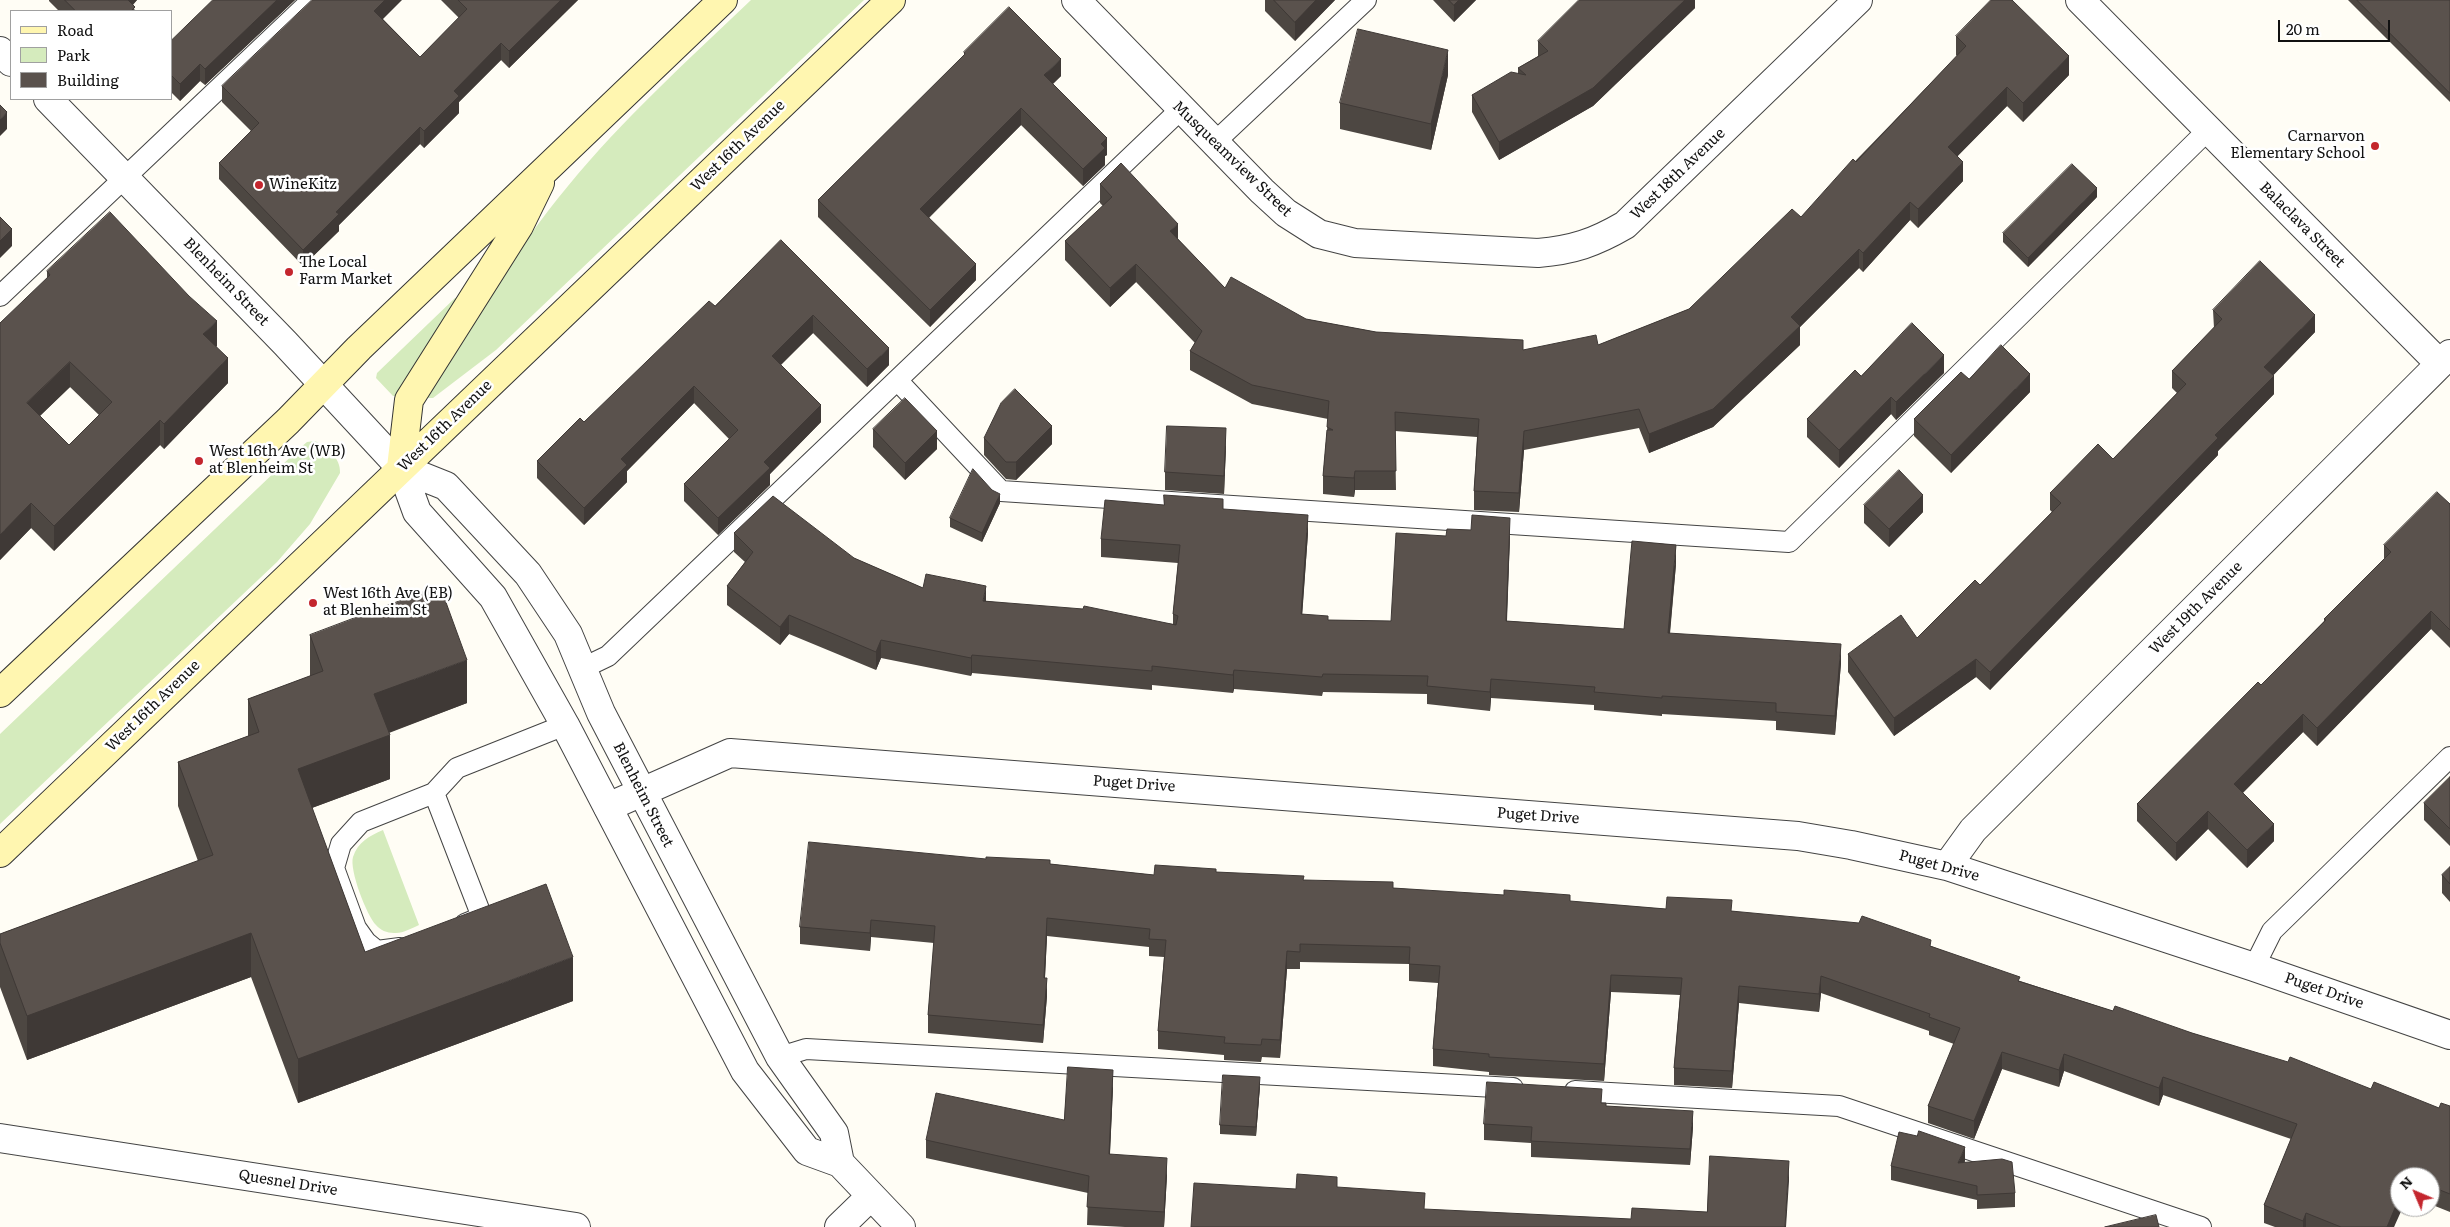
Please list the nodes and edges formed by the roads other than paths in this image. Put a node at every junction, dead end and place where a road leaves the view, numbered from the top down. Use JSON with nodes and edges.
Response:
{"nodes":[{"id":1,"x":312,"y":0,"type":"edge"},
{"id":2,"x":723,"y":0,"type":"edge"},
{"id":3,"x":891,"y":0,"type":"edge"},
{"id":4,"x":1076,"y":0,"type":"edge"},
{"id":5,"x":1366,"y":0,"type":"edge"},
{"id":6,"x":1858,"y":0,"type":"edge"},
{"id":7,"x":2080,"y":0,"type":"edge"},
{"id":8,"x":0,"y":51,"type":"edge"},
{"id":9,"x":10,"y":61,"type":"edge"},
{"id":10,"x":49,"y":100,"type":"edge"},
{"id":11,"x":1181,"y":110,"type":"junction"},
{"id":12,"x":2208,"y":130,"type":"junction"},
{"id":13,"x":1214,"y":143,"type":"junction"},
{"id":14,"x":547,"y":168,"type":"junction"},
{"id":15,"x":125,"y":176,"type":"junction"},
{"id":16,"x":1455,"y":250,"type":"joint"},
{"id":17,"x":0,"y":296,"type":"edge"},
{"id":18,"x":2445,"y":359,"type":"edge"},
{"id":19,"x":897,"y":380,"type":"junction"},
{"id":20,"x":323,"y":384,"type":"junction"},
{"id":21,"x":401,"y":468,"type":"junction"},
{"id":22,"x":581,"y":669,"type":"junction"},
{"id":23,"x":0,"y":693,"type":"edge"},
{"id":24,"x":565,"y":725,"type":"junction"},
{"id":25,"x":2450,"y":757,"type":"edge"},
{"id":26,"x":641,"y":792,"type":"junction"},
{"id":27,"x":434,"y":793,"type":"junction"},
{"id":28,"x":608,"y":807,"type":"junction"},
{"id":29,"x":0,"y":853,"type":"edge"},
{"id":30,"x":1947,"y":866,"type":"junction"},
{"id":31,"x":447,"y":930,"type":"edge"},
{"id":32,"x":420,"y":940,"type":"edge"},
{"id":33,"x":2254,"y":967,"type":"junction"},
{"id":34,"x":2450,"y":1035,"type":"edge"},
{"id":35,"x":780,"y":1057,"type":"junction"},
{"id":36,"x":1531,"y":1089,"type":"edge"},
{"id":37,"x":1561,"y":1091,"type":"edge"},
{"id":38,"x":0,"y":1138,"type":"edge"},
{"id":39,"x":840,"y":1163,"type":"junction"},
{"id":40,"x":870,"y":1197,"type":"junction"},
{"id":41,"x":576,"y":1227,"type":"edge"},
{"id":42,"x":839,"y":1227,"type":"edge"},
{"id":43,"x":901,"y":1227,"type":"edge"},
{"id":44,"x":2201,"y":1227,"type":"edge"}],
"edges":[{"from":1,"to":15,"type":"lane"},
{"from":2,"to":14,"type":"main road"},
{"from":3,"to":21,"type":"main road","name":"West 16th Avenue"},
{"from":4,"to":11,"type":"street","name":"Musqueamview Street"},
{"from":5,"to":13,"type":"lane"},
{"from":6,"to":16,"type":"street","name":"West 18th Avenue"},
{"from":7,"to":12,"type":"street","name":"Balaclava Street"},
{"from":8,"to":9,"type":"street"},
{"from":10,"to":15,"type":"street","name":"Blenheim Street"},
{"from":11,"to":13,"type":"street","name":"Musqueamview Street"},
{"from":11,"to":19,"type":"lane"},
{"from":12,"to":18,"type":"street","name":"Balaclava Street"},
{"from":12,"to":19,"type":"lane"},
{"from":13,"to":16,"type":"street","name":"Musqueamview Street"},
{"from":14,"to":20,"type":"main road"},
{"from":14,"to":21,"type":"main road"},
{"from":15,"to":17,"type":"lane"},
{"from":15,"to":20,"type":"street","name":"Blenheim Street"},
{"from":18,"to":30,"type":"street","name":"West 19th Avenue"},
{"from":19,"to":22,"type":"lane"},
{"from":20,"to":21,"type":"street","name":"Blenheim Street"},
{"from":20,"to":23,"type":"main road"},
{"from":21,"to":22,"type":"street","name":"Blenheim Street"},
{"from":21,"to":24,"type":"street","name":"Blenheim Street"},
{"from":21,"to":29,"type":"main road","name":"West 16th Avenue"},
{"from":22,"to":26,"type":"street","name":"Blenheim Street"},
{"from":24,"to":27,"type":"lane"},
{"from":24,"to":28,"type":"street","name":"Blenheim Street"},
{"from":25,"to":33,"type":"lane"},
{"from":26,"to":28,"type":"street","name":"Puget Drive"},
{"from":26,"to":30,"type":"street","name":"Puget Drive"},
{"from":26,"to":35,"type":"street","name":"Blenheim Street"},
{"from":27,"to":31,"type":"lane"},
{"from":27,"to":32,"type":"lane"},
{"from":28,"to":39,"type":"street","name":"Blenheim Street"},
{"from":30,"to":33,"type":"street","name":"Puget Drive"},
{"from":33,"to":34,"type":"street","name":"Puget Drive"},
{"from":35,"to":36,"type":"lane"},
{"from":35,"to":39,"type":"street","name":"Blenheim Street"},
{"from":37,"to":44,"type":"lane"},
{"from":38,"to":41,"type":"street","name":"Quesnel Drive"},
{"from":39,"to":40,"type":"street","name":"Blenheim Street"},
{"from":40,"to":42,"type":"street"},
{"from":40,"to":43,"type":"street","name":"Blenheim Street"}]}
